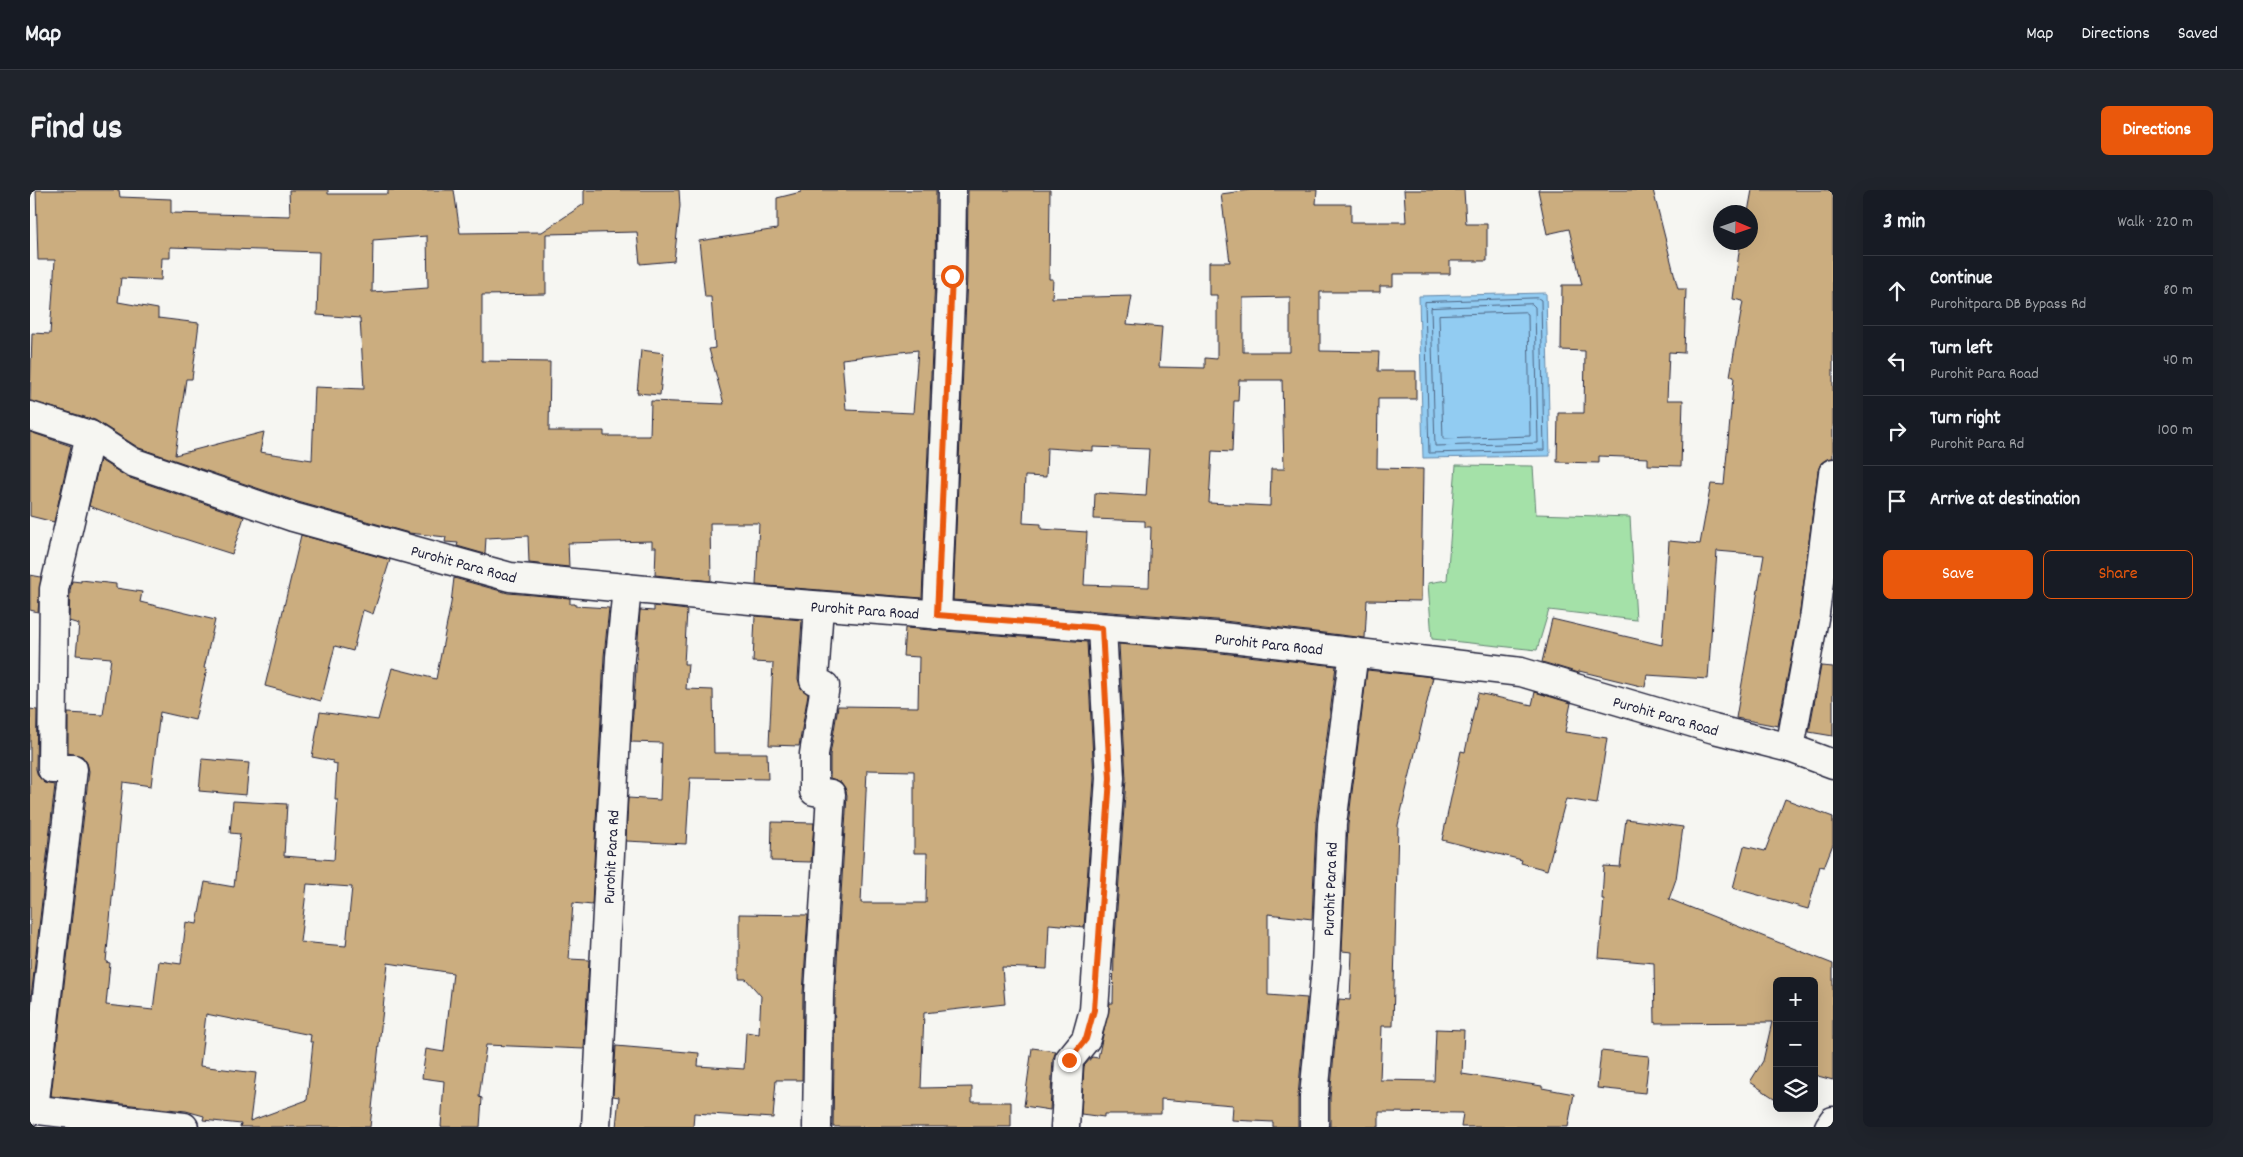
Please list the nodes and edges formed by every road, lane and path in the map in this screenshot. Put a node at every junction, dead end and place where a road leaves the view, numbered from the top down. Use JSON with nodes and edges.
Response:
{"nodes":[{"id":1,"x":952,"y":190,"type":"edge"},
{"id":2,"x":30,"y":416,"type":"edge"},
{"id":3,"x":90,"y":435,"type":"junction"},
{"id":4,"x":1833,"y":473,"type":"edge"},
{"id":5,"x":627,"y":588,"type":"junction"},
{"id":6,"x":819,"y":606,"type":"junction"},
{"id":7,"x":937,"y":615,"type":"junction"},
{"id":8,"x":1102,"y":628,"type":"junction"},
{"id":9,"x":1354,"y":652,"type":"junction"},
{"id":10,"x":1790,"y":748,"type":"junction"},
{"id":11,"x":1833,"y":764,"type":"edge"},
{"id":12,"x":32,"y":1109,"type":"edge"},
{"id":13,"x":1833,"y":1122,"type":"edge"},
{"id":14,"x":184,"y":1127,"type":"edge"},
{"id":15,"x":596,"y":1127,"type":"edge"},
{"id":16,"x":818,"y":1127,"type":"edge"},
{"id":17,"x":1065,"y":1127,"type":"edge"},
{"id":18,"x":1314,"y":1127,"type":"edge"},
{"id":19,"x":1829,"y":1127,"type":"edge"}],
"edges":[{"from":1,"to":7,"type":"street"},
{"from":2,"to":3,"type":"street","name":"Purohit Para Road"},
{"from":3,"to":5,"type":"street","name":"Purohit Para Road"},
{"from":3,"to":12,"type":"street"},
{"from":4,"to":10,"type":"street"},
{"from":5,"to":6,"type":"street","name":"Purohit Para Road"},
{"from":5,"to":15,"type":"street","name":"Purohit Para Rd"},
{"from":6,"to":7,"type":"street","name":"Purohit Para Road"},
{"from":6,"to":16,"type":"street"},
{"from":7,"to":8,"type":"street","name":"Purohit Para Road"},
{"from":8,"to":9,"type":"street","name":"Purohit Para Road"},
{"from":8,"to":17,"type":"street"},
{"from":9,"to":10,"type":"street","name":"Purohit Para Road"},
{"from":9,"to":18,"type":"street","name":"Purohit Para Rd"},
{"from":10,"to":11,"type":"street","name":"Purohit Para Road"},
{"from":12,"to":14,"type":"street"},
{"from":13,"to":19,"type":"street"}]}
